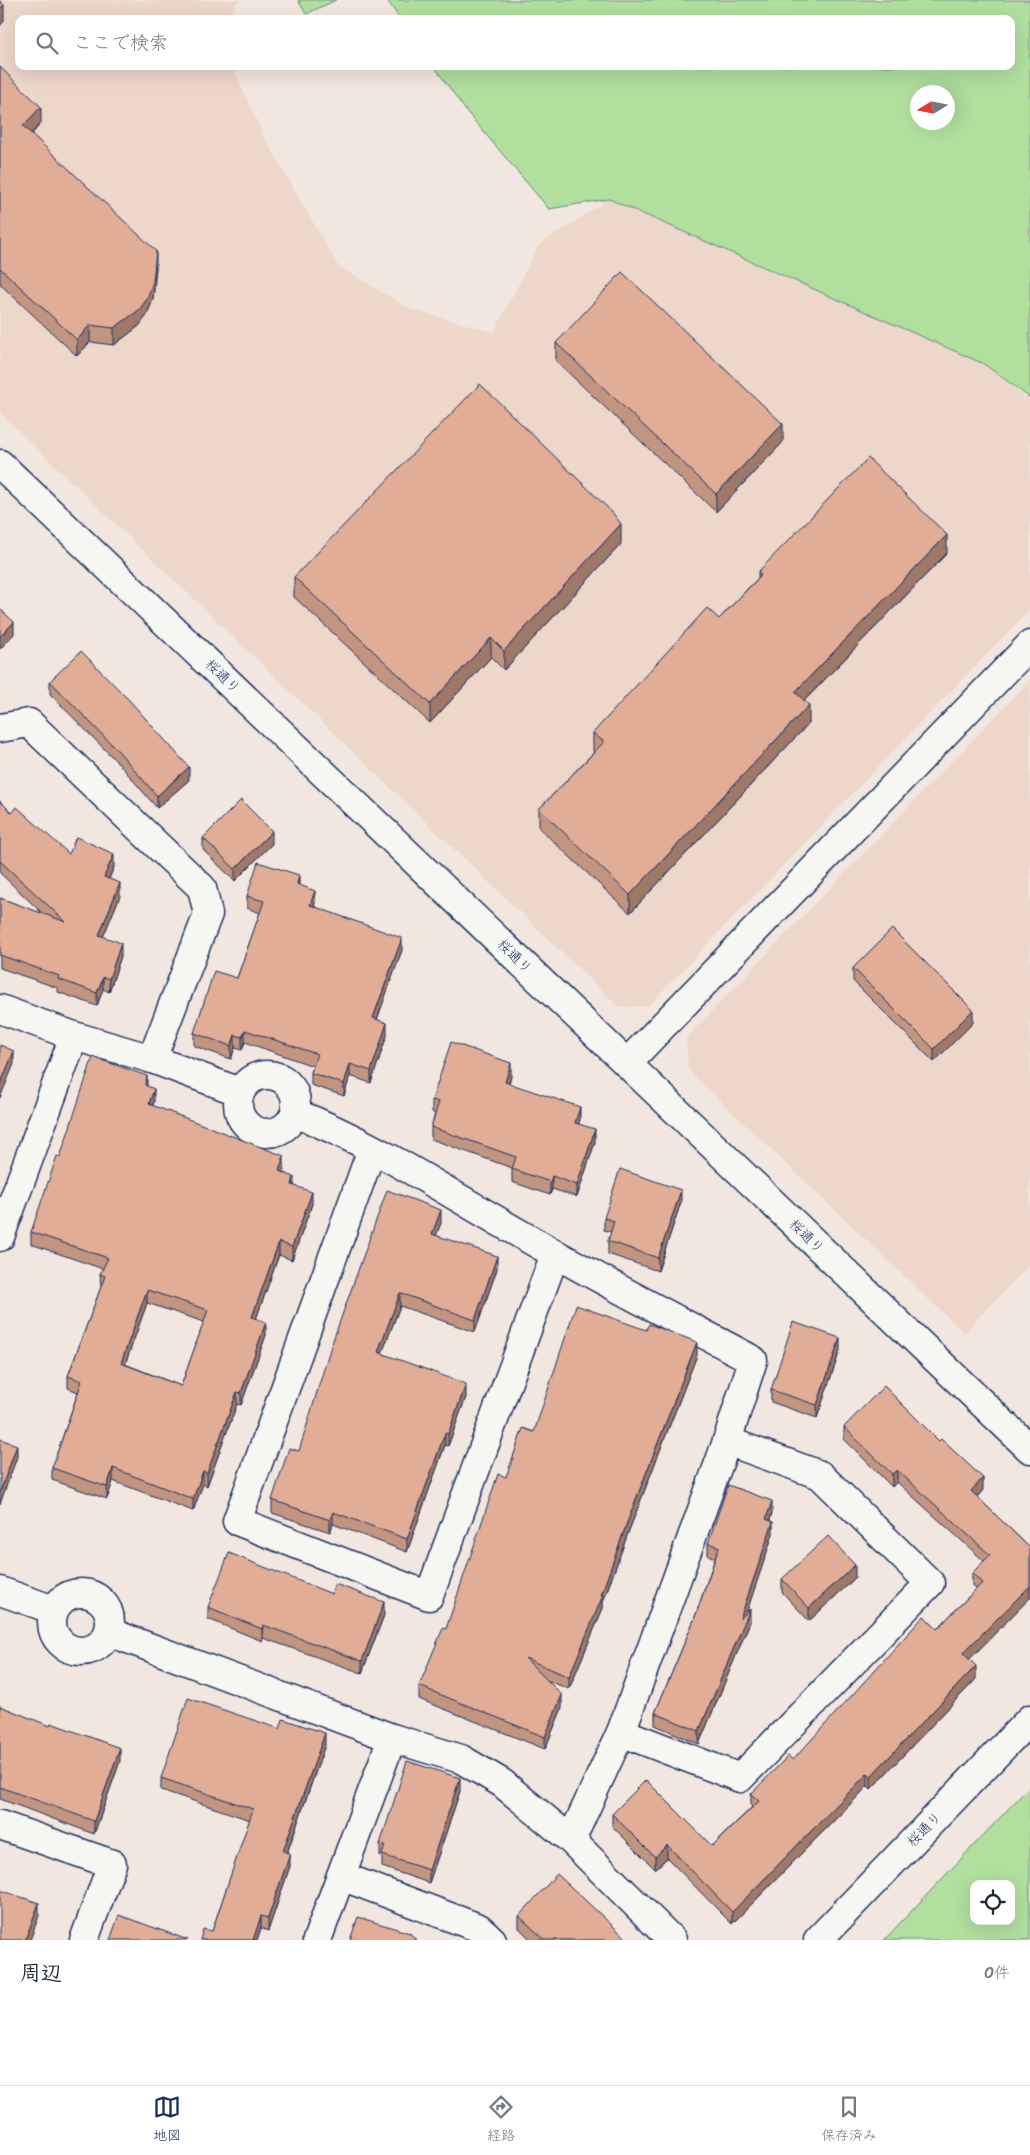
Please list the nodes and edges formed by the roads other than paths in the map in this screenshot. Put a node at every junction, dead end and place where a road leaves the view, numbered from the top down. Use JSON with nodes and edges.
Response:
{"nodes":[{"id":1,"x":1,"y":467,"type":"edge"},
{"id":2,"x":1030,"y":644,"type":"edge"},
{"id":3,"x":0,"y":728,"type":"edge"},
{"id":4,"x":0,"y":1009,"type":"edge"},
{"id":5,"x":74,"y":1036,"type":"junction"},
{"id":6,"x":152,"y":1059,"type":"junction"},
{"id":7,"x":627,"y":1063,"type":"junction"},
{"id":8,"x":240,"y":1092,"type":"junction"},
{"id":9,"x":295,"y":1113,"type":"junction"},
{"id":10,"x":372,"y":1149,"type":"junction"},
{"id":11,"x":1,"y":1233,"type":"edge"},
{"id":12,"x":555,"y":1254,"type":"junction"},
{"id":13,"x":727,"y":1441,"type":"junction"},
{"id":14,"x":1030,"y":1449,"type":"edge"},
{"id":15,"x":0,"y":1591,"type":"edge"},
{"id":16,"x":54,"y":1610,"type":"junction"},
{"id":17,"x":109,"y":1632,"type":"junction"},
{"id":18,"x":1030,"y":1719,"type":"edge"},
{"id":19,"x":621,"y":1732,"type":"junction"},
{"id":20,"x":392,"y":1738,"type":"junction"},
{"id":21,"x":0,"y":1825,"type":"edge"},
{"id":22,"x":571,"y":1840,"type":"junction"},
{"id":23,"x":341,"y":1876,"type":"junction"},
{"id":24,"x":84,"y":1940,"type":"edge"},
{"id":25,"x":317,"y":1940,"type":"edge"},
{"id":26,"x":492,"y":1940,"type":"edge"},
{"id":27,"x":672,"y":1940,"type":"edge"},
{"id":28,"x":818,"y":1940,"type":"edge"}],
"edges":[{"from":1,"to":7,"type":"street","name":"桜通り"},
{"from":2,"to":7,"type":"street"},
{"from":3,"to":6,"type":"street"},
{"from":4,"to":5,"type":"street"},
{"from":5,"to":6,"type":"street"},
{"from":5,"to":11,"type":"street"},
{"from":6,"to":8,"type":"street"},
{"from":7,"to":14,"type":"street","name":"桜通り"},
{"from":8,"to":9,"type":"street"},
{"from":8,"to":9,"type":"street"},
{"from":9,"to":10,"type":"street"},
{"from":10,"to":12,"type":"street"},
{"from":10,"to":12,"type":"street"},
{"from":12,"to":13,"type":"street"},
{"from":13,"to":19,"type":"street"},
{"from":13,"to":19,"type":"street"},
{"from":15,"to":16,"type":"street"},
{"from":16,"to":17,"type":"street"},
{"from":16,"to":17,"type":"street"},
{"from":17,"to":20,"type":"street"},
{"from":18,"to":28,"type":"street","name":"桜通り"},
{"from":19,"to":22,"type":"street"},
{"from":20,"to":22,"type":"street"},
{"from":20,"to":23,"type":"street"},
{"from":21,"to":24,"type":"street"},
{"from":22,"to":27,"type":"street"},
{"from":23,"to":25,"type":"street"},
{"from":23,"to":26,"type":"street"}]}
